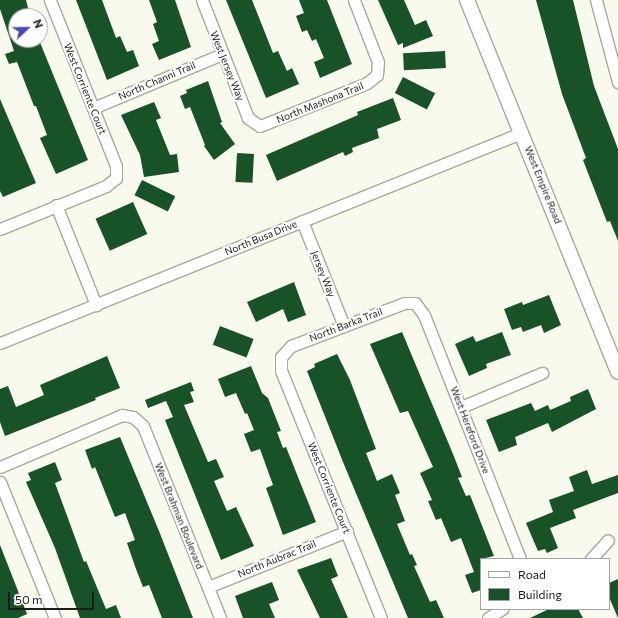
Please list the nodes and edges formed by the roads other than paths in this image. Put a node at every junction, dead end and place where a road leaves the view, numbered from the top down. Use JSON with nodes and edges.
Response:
{"nodes":[{"id":1,"x":50,"y":0,"type":"edge"},
{"id":2,"x":202,"y":0,"type":"edge"},
{"id":3,"x":354,"y":0,"type":"edge"},
{"id":4,"x":467,"y":0,"type":"edge"},
{"id":5,"x":596,"y":0,"type":"edge"},
{"id":6,"x":222,"y":54,"type":"junction"},
{"id":7,"x":618,"y":82,"type":"edge"},
{"id":8,"x":93,"y":108,"type":"junction"},
{"id":9,"x":260,"y":126,"type":"joint"},
{"id":10,"x":521,"y":132,"type":"junction"},
{"id":11,"x":56,"y":205,"type":"junction"},
{"id":12,"x":302,"y":221,"type":"junction"},
{"id":13,"x":0,"y":229,"type":"edge"},
{"id":14,"x":416,"y":303,"type":"joint"},
{"id":15,"x":96,"y":305,"type":"junction"},
{"id":16,"x":344,"y":326,"type":"junction"},
{"id":17,"x":0,"y":343,"type":"edge"},
{"id":18,"x":281,"y":357,"type":"joint"},
{"id":19,"x":618,"y":371,"type":"edge"},
{"id":20,"x":542,"y":373,"type":"dead end"},
{"id":21,"x":461,"y":407,"type":"junction"},
{"id":22,"x":0,"y":467,"type":"edge"},
{"id":23,"x":0,"y":482,"type":"edge"},
{"id":24,"x":347,"y":531,"type":"junction"},
{"id":25,"x":608,"y":540,"type":"dead end"},
{"id":26,"x":520,"y":558,"type":"edge"},
{"id":27,"x":593,"y":558,"type":"edge"},
{"id":28,"x":208,"y":587,"type":"junction"},
{"id":29,"x":500,"y":610,"type":"edge"},
{"id":30,"x":54,"y":618,"type":"edge"},
{"id":31,"x":220,"y":618,"type":"edge"},
{"id":32,"x":381,"y":618,"type":"edge"},
{"id":33,"x":488,"y":618,"type":"edge"}],
"edges":[{"from":1,"to":8,"type":"street","name":"West Corriente Court"},
{"from":2,"to":6,"type":"street","name":"West Jersey Way"},
{"from":3,"to":9,"type":"street","name":"North Mashona Trail"},
{"from":4,"to":10,"type":"street","name":"West Empire Road"},
{"from":5,"to":7,"type":"street"},
{"from":6,"to":8,"type":"street","name":"North Channi Trail"},
{"from":6,"to":9,"type":"street","name":"West Jersey Way"},
{"from":8,"to":11,"type":"street","name":"West Corriente Court"},
{"from":10,"to":12,"type":"street","name":"North Busa Drive"},
{"from":10,"to":19,"type":"street","name":"West Empire Road"},
{"from":11,"to":13,"type":"street"},
{"from":11,"to":15,"type":"street"},
{"from":12,"to":15,"type":"street","name":"North Busa Drive"},
{"from":12,"to":16,"type":"street","name":"Jersey Way"},
{"from":14,"to":16,"type":"street","name":"North Barka Trail"},
{"from":14,"to":21,"type":"street","name":"West Hereford Drive"},
{"from":15,"to":17,"type":"street","name":"North Busa Drive"},
{"from":16,"to":18,"type":"street","name":"North Barka Trail"},
{"from":18,"to":24,"type":"street","name":"West Corriente Court"},
{"from":20,"to":21,"type":"street"},
{"from":21,"to":26,"type":"street","name":"West Hereford Drive"},
{"from":22,"to":28,"type":"street","name":"West Brahman Boulevard"},
{"from":23,"to":30,"type":"street"},
{"from":24,"to":28,"type":"street","name":"North Aubrac Trail"},
{"from":24,"to":32,"type":"street","name":"West Corriente Court"},
{"from":25,"to":27,"type":"street"},
{"from":28,"to":31,"type":"street","name":"West Brahman Boulevard"},
{"from":29,"to":33,"type":"street"}]}
